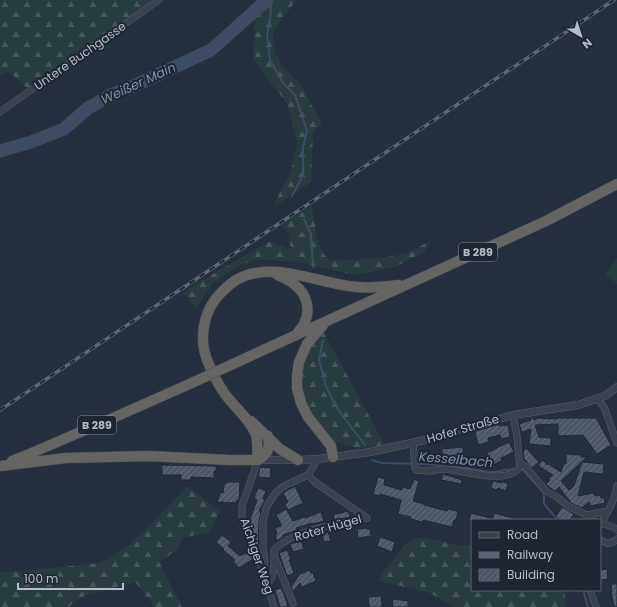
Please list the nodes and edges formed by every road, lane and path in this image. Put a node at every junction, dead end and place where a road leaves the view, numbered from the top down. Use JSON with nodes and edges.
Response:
{"nodes":[{"id":1,"x":159,"y":0,"type":"edge"},
{"id":2,"x":0,"y":112,"type":"edge"},
{"id":3,"x":617,"y":184,"type":"edge"},
{"id":4,"x":271,"y":272,"type":"junction"},
{"id":5,"x":410,"y":283,"type":"junction"},
{"id":6,"x":325,"y":323,"type":"junction"},
{"id":7,"x":296,"y":335,"type":"junction"},
{"id":8,"x":617,"y":387,"type":"edge"},
{"id":9,"x":597,"y":399,"type":"junction"},
{"id":10,"x":241,"y":412,"type":"junction"},
{"id":11,"x":513,"y":415,"type":"junction"},
{"id":12,"x":268,"y":436,"type":"junction"},
{"id":13,"x":413,"y":443,"type":"junction"},
{"id":14,"x":617,"y":443,"type":"edge"},
{"id":15,"x":333,"y":457,"type":"junction"},
{"id":16,"x":318,"y":459,"type":"junction"},
{"id":17,"x":258,"y":460,"type":"junction"},
{"id":18,"x":298,"y":460,"type":"junction"},
{"id":19,"x":0,"y":466,"type":"edge"},
{"id":20,"x":519,"y":467,"type":"junction"},
{"id":21,"x":308,"y":475,"type":"junction"},
{"id":22,"x":617,"y":486,"type":"edge"},
{"id":23,"x":608,"y":511,"type":"junction"},
{"id":24,"x":587,"y":515,"type":"junction"},
{"id":25,"x":592,"y":519,"type":"edge"},
{"id":26,"x":601,"y":524,"type":"edge"},
{"id":27,"x":617,"y":530,"type":"edge"},
{"id":28,"x":617,"y":539,"type":"edge"},
{"id":29,"x":601,"y":541,"type":"edge"},
{"id":30,"x":274,"y":554,"type":"junction"},
{"id":31,"x":263,"y":571,"type":"junction"},
{"id":32,"x":266,"y":584,"type":"junction"},
{"id":33,"x":590,"y":591,"type":"edge"},
{"id":34,"x":293,"y":603,"type":"dead end"},
{"id":35,"x":274,"y":607,"type":"edge"},
{"id":36,"x":596,"y":607,"type":"edge"}],
"edges":[{"from":1,"to":2,"type":"street","name":"Untere Buchgasse"},
{"from":3,"to":5,"type":"highway","number":"B 289"},
{"from":4,"to":5,"type":"highway"},
{"from":4,"to":7,"type":"highway"},
{"from":4,"to":10,"type":"highway"},
{"from":5,"to":6,"type":"highway","number":"B 289"},
{"from":6,"to":7,"type":"highway","number":"B 289"},
{"from":6,"to":15,"type":"highway"},
{"from":7,"to":19,"type":"highway","number":"B 289","bridge":true},
{"from":8,"to":9,"type":"street","name":"Hofer Straße"},
{"from":9,"to":11,"type":"street","name":"Hofer Straße"},
{"from":9,"to":14,"type":"street"},
{"from":10,"to":12,"type":"highway"},
{"from":10,"to":17,"type":"highway"},
{"from":11,"to":13,"type":"street","name":"Hofer Straße"},
{"from":11,"to":20,"type":"street"},
{"from":12,"to":17,"type":"highway"},
{"from":12,"to":18,"type":"highway"},
{"from":13,"to":15,"type":"street","name":"Hofer Straße"},
{"from":13,"to":20,"type":"street"},
{"from":15,"to":16,"type":"street","name":"Hofer Straße"},
{"from":16,"to":18,"type":"street","name":"Hofer Straße"},
{"from":16,"to":21,"type":"street"},
{"from":17,"to":18,"type":"street","name":"Hofer Straße"},
{"from":17,"to":19,"type":"highway"},
{"from":17,"to":31,"type":"street","name":"Aichiger Weg"},
{"from":20,"to":24,"type":"street"},
{"from":21,"to":30,"type":"street","name":"Roter Hügel"},
{"from":21,"to":31,"type":"street"},
{"from":22,"to":23,"type":"street"},
{"from":23,"to":24,"type":"street"},
{"from":23,"to":26,"type":"street"},
{"from":24,"to":25,"type":"street"},
{"from":26,"to":27,"type":"street"},
{"from":28,"to":29,"type":"street"},
{"from":30,"to":32,"type":"street"},
{"from":30,"to":34,"type":"street"},
{"from":31,"to":32,"type":"street","name":"Aichiger Weg"},
{"from":32,"to":35,"type":"street","name":"Aichiger Weg"},
{"from":33,"to":36,"type":"street"}]}
